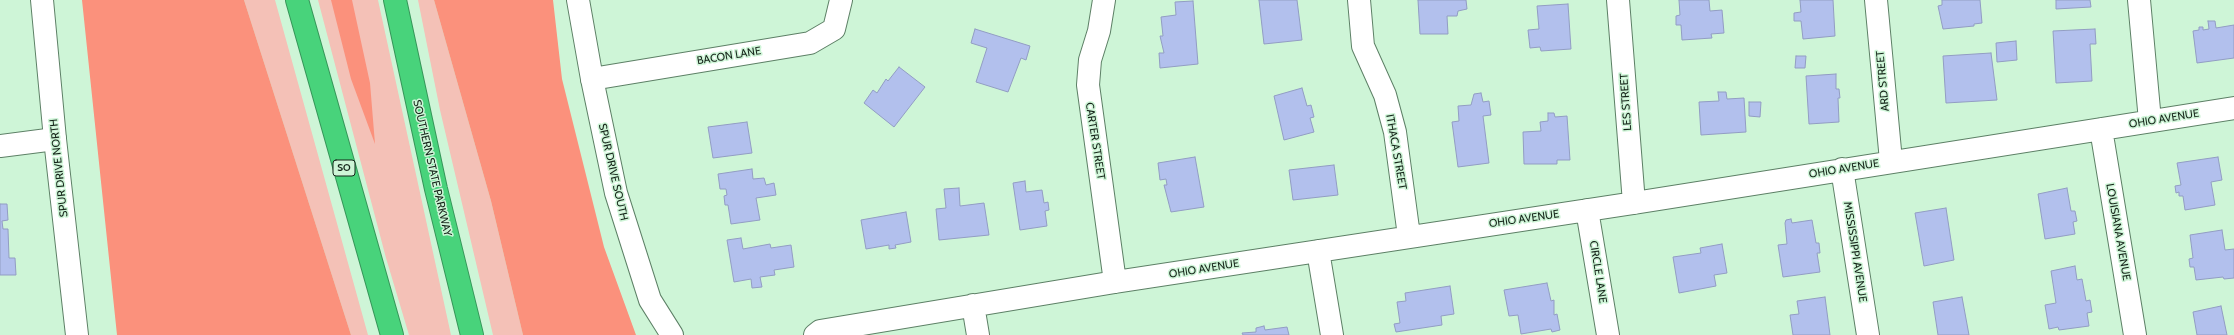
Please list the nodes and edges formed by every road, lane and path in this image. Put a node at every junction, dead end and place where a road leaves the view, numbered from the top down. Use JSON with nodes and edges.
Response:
{"nodes":[{"id":1,"x":42,"y":0,"type":"edge"},
{"id":2,"x":297,"y":0,"type":"edge"},
{"id":3,"x":396,"y":0,"type":"edge"},
{"id":4,"x":578,"y":0,"type":"edge"},
{"id":5,"x":841,"y":0,"type":"edge"},
{"id":6,"x":1104,"y":0,"type":"edge"},
{"id":7,"x":1359,"y":0,"type":"edge"},
{"id":8,"x":1618,"y":0,"type":"edge"},
{"id":9,"x":1876,"y":0,"type":"edge"},
{"id":10,"x":2139,"y":0,"type":"edge"},
{"id":11,"x":592,"y":79,"type":"junction"},
{"id":12,"x":2234,"y":108,"type":"edge"},
{"id":13,"x":2150,"y":121,"type":"junction"},
{"id":14,"x":2101,"y":129,"type":"junction"},
{"id":15,"x":55,"y":139,"type":"junction"},
{"id":16,"x":0,"y":146,"type":"edge"},
{"id":17,"x":1891,"y":161,"type":"junction"},
{"id":18,"x":1842,"y":169,"type":"junction"},
{"id":19,"x":1634,"y":203,"type":"junction"},
{"id":20,"x":1588,"y":210,"type":"junction"},
{"id":21,"x":1409,"y":236,"type":"junction"},
{"id":22,"x":1318,"y":250,"type":"junction"},
{"id":23,"x":1116,"y":282,"type":"junction"},
{"id":24,"x":973,"y":305,"type":"junction"},
{"id":25,"x":77,"y":335,"type":"edge"},
{"id":26,"x":392,"y":335,"type":"edge"},
{"id":27,"x":472,"y":335,"type":"edge"},
{"id":28,"x":672,"y":335,"type":"edge"},
{"id":29,"x":815,"y":335,"type":"edge"},
{"id":30,"x":978,"y":335,"type":"edge"},
{"id":31,"x":1332,"y":335,"type":"edge"},
{"id":32,"x":1608,"y":335,"type":"edge"},
{"id":33,"x":1868,"y":335,"type":"edge"},
{"id":34,"x":2135,"y":335,"type":"edge"}],
"edges":[{"from":1,"to":15,"type":"street","name":"SPUR DRIVE NORTH"},
{"from":2,"to":26,"type":"highway","number":"SO"},
{"from":3,"to":27,"type":"highway","name":"SOUTHERN STATE PARKWAY"},
{"from":4,"to":11,"type":"street","name":"SPUR DRIVE SOUTH"},
{"from":5,"to":11,"type":"street","name":"BACON LANE"},
{"from":6,"to":23,"type":"street","name":"CARTER STREET"},
{"from":7,"to":21,"type":"street","name":"ITHACA STREET"},
{"from":8,"to":19,"type":"street","name":"LES STREET"},
{"from":9,"to":17,"type":"street","name":"ARD STREET"},
{"from":10,"to":13,"type":"street"},
{"from":11,"to":28,"type":"street","name":"SPUR DRIVE SOUTH"},
{"from":12,"to":13,"type":"street","name":"OHIO AVENUE"},
{"from":13,"to":14,"type":"street","name":"OHIO AVENUE"},
{"from":14,"to":17,"type":"street","name":"OHIO AVENUE"},
{"from":14,"to":34,"type":"street","name":"LOUISIANA AVENUE"},
{"from":15,"to":16,"type":"street"},
{"from":15,"to":25,"type":"street","name":"SPUR DRIVE NORTH"},
{"from":17,"to":18,"type":"street","name":"OHIO AVENUE"},
{"from":18,"to":19,"type":"street","name":"OHIO AVENUE"},
{"from":18,"to":33,"type":"street","name":"MISSISSIPPI AVENUE"},
{"from":19,"to":20,"type":"street","name":"OHIO AVENUE"},
{"from":20,"to":21,"type":"street","name":"OHIO AVENUE"},
{"from":20,"to":32,"type":"street","name":"CIRCLE LANE"},
{"from":21,"to":22,"type":"street","name":"OHIO AVENUE"},
{"from":22,"to":23,"type":"street","name":"OHIO AVENUE"},
{"from":22,"to":31,"type":"street"},
{"from":23,"to":24,"type":"street","name":"OHIO AVENUE"},
{"from":24,"to":29,"type":"street","name":"OHIO AVENUE"},
{"from":24,"to":30,"type":"street"}]}
